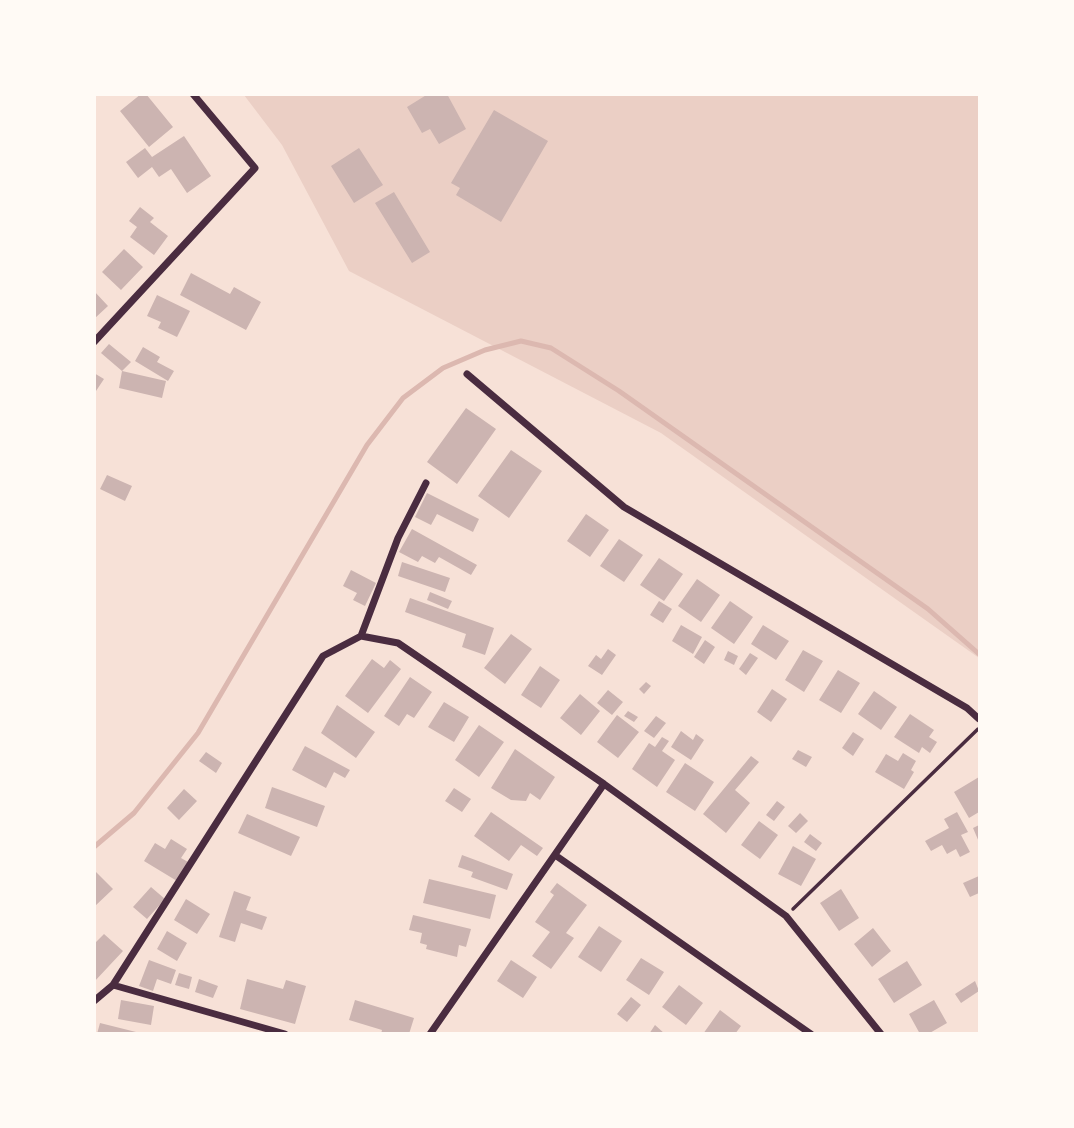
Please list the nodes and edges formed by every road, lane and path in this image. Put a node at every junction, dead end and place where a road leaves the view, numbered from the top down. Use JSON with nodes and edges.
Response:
{"nodes":[{"id":1,"x":192,"y":94,"type":"edge"},
{"id":2,"x":94,"y":342,"type":"edge"},
{"id":3,"x":467,"y":374,"type":"dead end"},
{"id":4,"x":426,"y":483,"type":"dead end"},
{"id":5,"x":361,"y":636,"type":"junction"},
{"id":6,"x":979,"y":719,"type":"edge"},
{"id":7,"x":979,"y":727,"type":"edge"},
{"id":8,"x":604,"y":784,"type":"junction"},
{"id":9,"x":555,"y":855,"type":"junction"},
{"id":10,"x":786,"y":916,"type":"junction"},
{"id":11,"x":113,"y":985,"type":"junction"},
{"id":12,"x":94,"y":1001,"type":"edge"},
{"id":13,"x":285,"y":1034,"type":"edge"},
{"id":14,"x":430,"y":1034,"type":"edge"},
{"id":15,"x":811,"y":1034,"type":"edge"},
{"id":16,"x":881,"y":1034,"type":"edge"}],
"edges":[{"from":1,"to":2,"type":"street"},
{"from":3,"to":6,"type":"street"},
{"from":4,"to":5,"type":"street"},
{"from":5,"to":8,"type":"street"},
{"from":5,"to":11,"type":"street"},
{"from":7,"to":10,"type":"path"},
{"from":8,"to":9,"type":"street"},
{"from":8,"to":10,"type":"street"},
{"from":9,"to":14,"type":"street"},
{"from":9,"to":15,"type":"street"},
{"from":10,"to":16,"type":"street"},
{"from":11,"to":12,"type":"street"},
{"from":11,"to":13,"type":"street"}]}
